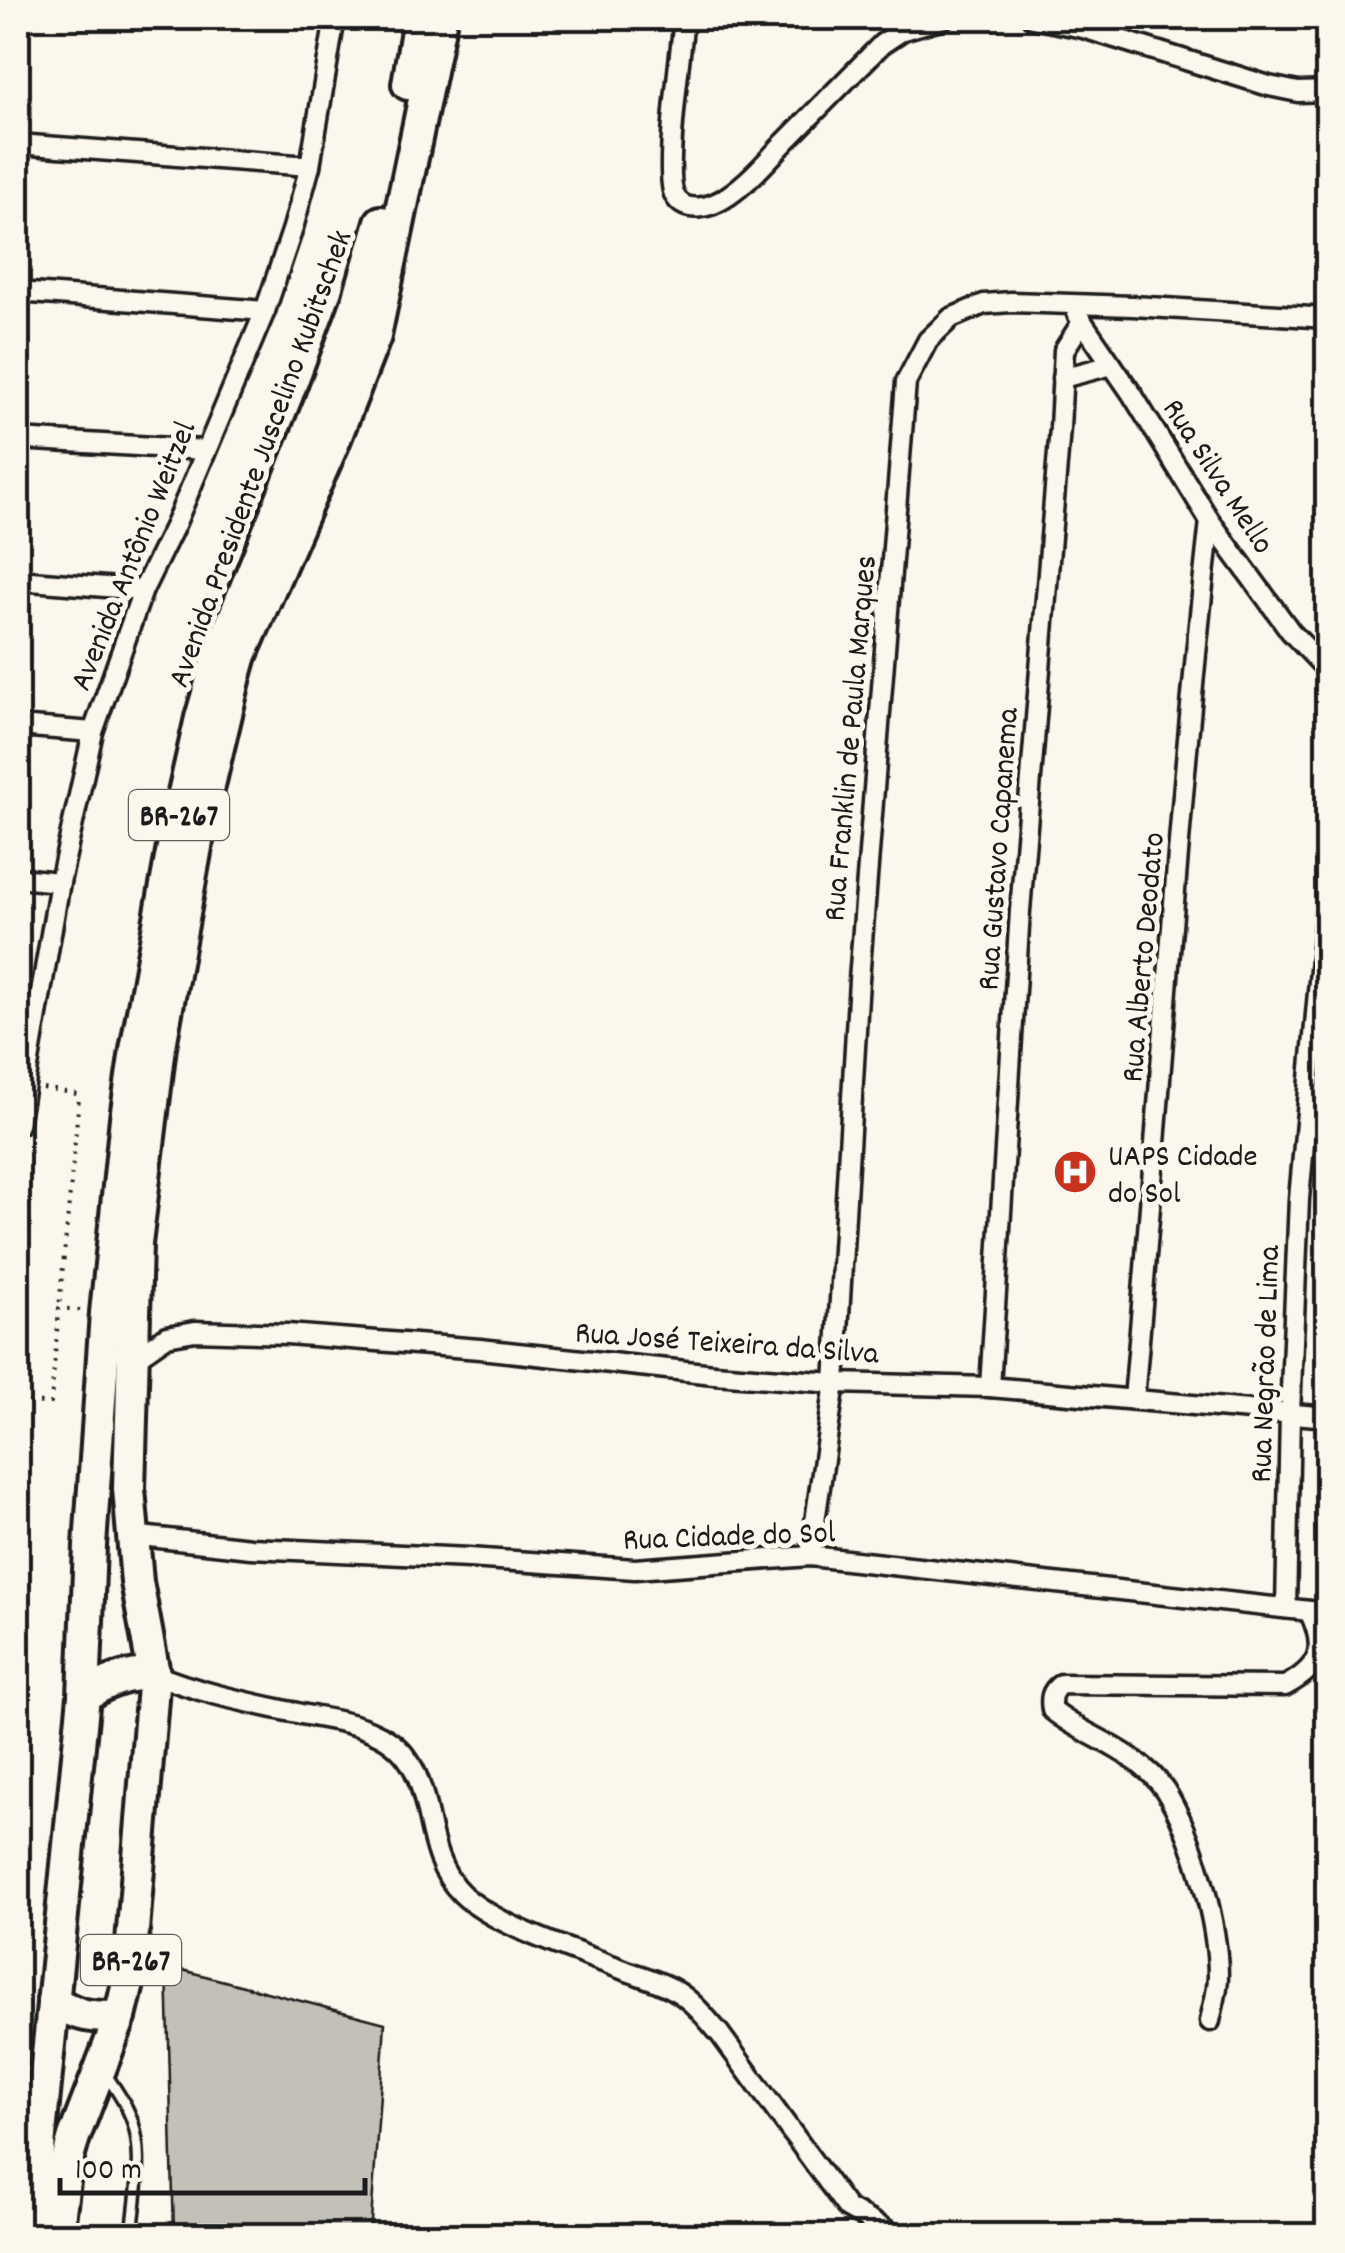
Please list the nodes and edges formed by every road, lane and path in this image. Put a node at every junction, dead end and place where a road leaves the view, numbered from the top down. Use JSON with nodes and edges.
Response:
{"nodes":[{"id":1,"x":333,"y":18,"type":"edge"},
{"id":2,"x":419,"y":18,"type":"edge"},
{"id":3,"x":441,"y":18,"type":"edge"},
{"id":4,"x":684,"y":18,"type":"edge"},
{"id":5,"x":944,"y":18,"type":"edge"},
{"id":6,"x":1032,"y":18,"type":"edge"},
{"id":7,"x":1328,"y":92,"type":"edge"},
{"id":8,"x":18,"y":144,"type":"edge"},
{"id":9,"x":310,"y":166,"type":"junction"},
{"id":10,"x":18,"y":292,"type":"edge"},
{"id":11,"x":1072,"y":305,"type":"junction"},
{"id":12,"x":265,"y":310,"type":"junction"},
{"id":13,"x":1328,"y":318,"type":"edge"},
{"id":14,"x":1082,"y":322,"type":"junction"},
{"id":15,"x":1112,"y":365,"type":"junction"},
{"id":16,"x":1062,"y":378,"type":"junction"},
{"id":17,"x":18,"y":439,"type":"edge"},
{"id":18,"x":204,"y":450,"type":"junction"},
{"id":19,"x":1210,"y":521,"type":"junction"},
{"id":20,"x":18,"y":580,"type":"edge"},
{"id":21,"x":142,"y":590,"type":"junction"},
{"id":22,"x":1328,"y":672,"type":"edge"},
{"id":23,"x":18,"y":726,"type":"edge"},
{"id":24,"x":93,"y":732,"type":"junction"},
{"id":25,"x":18,"y":878,"type":"edge"},
{"id":26,"x":60,"y":882,"type":"junction"},
{"id":27,"x":1328,"y":882,"type":"edge"},
{"id":28,"x":26,"y":1019,"type":"edge"},
{"id":29,"x":24,"y":1086,"type":"junction"},
{"id":30,"x":18,"y":1125,"type":"edge"},
{"id":31,"x":59,"y":1308,"type":"junction"},
{"id":32,"x":80,"y":1310,"type":"dead end"},
{"id":33,"x":131,"y":1361,"type":"junction"},
{"id":34,"x":835,"y":1383,"type":"junction"},
{"id":35,"x":990,"y":1386,"type":"junction"},
{"id":36,"x":1134,"y":1399,"type":"junction"},
{"id":37,"x":18,"y":1402,"type":"edge"},
{"id":38,"x":1290,"y":1414,"type":"junction"},
{"id":39,"x":1328,"y":1417,"type":"edge"},
{"id":40,"x":131,"y":1535,"type":"junction"},
{"id":41,"x":810,"y":1556,"type":"junction"},
{"id":42,"x":1286,"y":1608,"type":"junction"},
{"id":43,"x":1318,"y":1612,"type":"edge"},
{"id":44,"x":87,"y":1645,"type":"junction"},
{"id":45,"x":154,"y":1674,"type":"junction"},
{"id":46,"x":84,"y":1696,"type":"junction"},
{"id":47,"x":53,"y":2001,"type":"junction"},
{"id":48,"x":120,"y":2017,"type":"junction"},
{"id":49,"x":1210,"y":2021,"type":"dead end"},
{"id":50,"x":101,"y":2066,"type":"junction"},
{"id":51,"x":32,"y":2236,"type":"edge"},
{"id":52,"x":57,"y":2236,"type":"edge"},
{"id":53,"x":132,"y":2236,"type":"edge"},
{"id":54,"x":897,"y":2236,"type":"edge"}],
"edges":[{"from":1,"to":9,"type":"street","name":"Avenida Antônio Weitzel"},
{"from":2,"to":44,"type":"highway","name":"Avenida Presidente Juscelino Kubitschek","number":"BR-267"},
{"from":3,"to":33,"type":"highway","name":"Avenida Presidente Juscelino Kubitschek","number":"BR-267"},
{"from":4,"to":5,"type":"street"},
{"from":6,"to":7,"type":"street"},
{"from":8,"to":9,"type":"street"},
{"from":9,"to":12,"type":"street","name":"Avenida Antônio Weitzel"},
{"from":10,"to":12,"type":"street"},
{"from":11,"to":13,"type":"street","name":"Rua Franklin de Paula Marques"},
{"from":11,"to":14,"type":"street","name":"Rua Silva Mello"},
{"from":11,"to":34,"type":"street","name":"Rua Franklin de Paula Marques"},
{"from":12,"to":18,"type":"street","name":"Avenida Antônio Weitzel"},
{"from":14,"to":15,"type":"street","name":"Rua Silva Mello"},
{"from":14,"to":16,"type":"street","name":"Rua Gustavo Capanema"},
{"from":15,"to":16,"type":"street"},
{"from":15,"to":19,"type":"street","name":"Rua Silva Mello"},
{"from":16,"to":35,"type":"street","name":"Rua Gustavo Capanema"},
{"from":17,"to":18,"type":"street"},
{"from":18,"to":21,"type":"street","name":"Avenida Antônio Weitzel"},
{"from":19,"to":22,"type":"street","name":"Rua Silva Mello"},
{"from":19,"to":36,"type":"street","name":"Rua Alberto Deodato"},
{"from":20,"to":21,"type":"street"},
{"from":21,"to":24,"type":"street","name":"Avenida Antônio Weitzel"},
{"from":23,"to":24,"type":"street"},
{"from":24,"to":26,"type":"street","name":"Avenida Antônio Weitzel"},
{"from":25,"to":26,"type":"street"},
{"from":26,"to":28,"type":"street","name":"Avenida Antônio Weitzel"},
{"from":27,"to":38,"type":"street","name":"Rua Negrão de Lima"},
{"from":28,"to":29,"type":"street","name":"Avenida Antônio Weitzel"},
{"from":29,"to":30,"type":"street","name":"Avenida Antônio Weitzel"},
{"from":29,"to":31,"type":"path"},
{"from":31,"to":32,"type":"path"},
{"from":31,"to":37,"type":"path"},
{"from":33,"to":34,"type":"street","name":"Rua José Teixeira da Silva"},
{"from":33,"to":40,"type":"highway","name":"Avenida Presidente Juscelino Kubitschek","number":"BR-267"},
{"from":34,"to":35,"type":"street","name":"Rua José Teixeira da Silva"},
{"from":34,"to":41,"type":"street","name":"Rua Franklin de Paula Marques"},
{"from":35,"to":36,"type":"street","name":"Rua José Teixeira da Silva"},
{"from":36,"to":38,"type":"street","name":"Rua José Teixeira da Silva"},
{"from":38,"to":39,"type":"street","name":"Rua José Teixeira da Silva"},
{"from":38,"to":42,"type":"street","name":"Rua Negrão de Lima"},
{"from":40,"to":41,"type":"street","name":"Rua Cidade do Sol"},
{"from":40,"to":44,"type":"highway"},
{"from":40,"to":45,"type":"highway","name":"Avenida Presidente Juscelino Kubitschek","number":"BR-267"},
{"from":41,"to":42,"type":"street","name":"Rua Cidade do Sol"},
{"from":42,"to":43,"type":"street","name":"Rua Cidade do Sol"},
{"from":43,"to":49,"type":"street"},
{"from":44,"to":46,"type":"highway","name":"Avenida Presidente Juscelino Kubitschek","number":"BR-267"},
{"from":45,"to":46,"type":"highway"},
{"from":45,"to":48,"type":"highway","name":"Avenida Presidente Juscelino Kubitschek","number":"BR-267"},
{"from":45,"to":54,"type":"street"},
{"from":46,"to":47,"type":"highway","name":"Avenida Presidente Juscelino Kubitschek","number":"BR-267"},
{"from":47,"to":48,"type":"highway"},
{"from":47,"to":51,"type":"highway","name":"Avenida Presidente Juscelino Kubitschek","number":"BR-267"},
{"from":48,"to":50,"type":"highway","name":"Avenida Presidente Juscelino Kubitschek","number":"BR-267"},
{"from":50,"to":52,"type":"highway","name":"Avenida Presidente Juscelino Kubitschek","number":"BR-267"},
{"from":50,"to":53,"type":"lane"}]}
